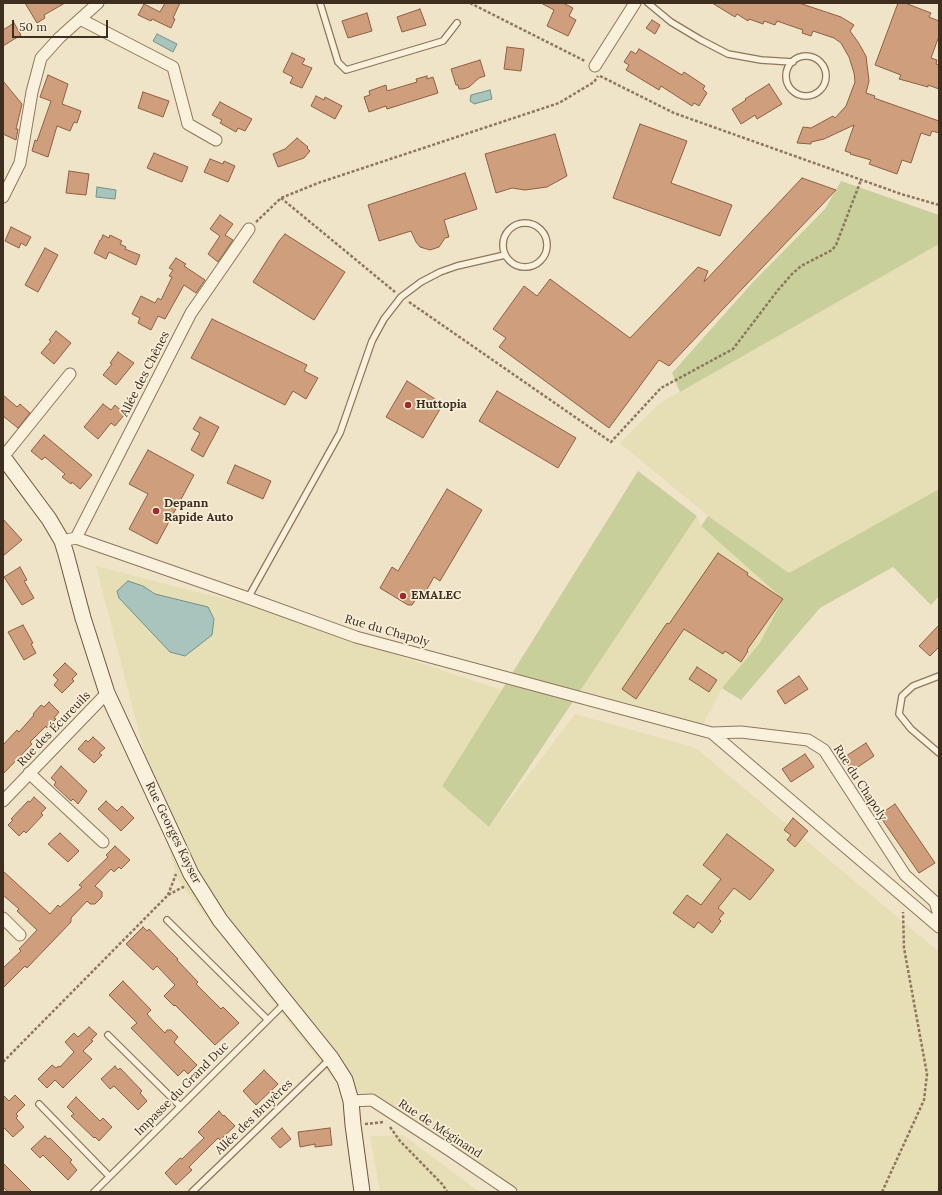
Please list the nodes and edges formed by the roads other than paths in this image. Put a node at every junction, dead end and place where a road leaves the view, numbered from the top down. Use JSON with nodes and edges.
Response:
{"nodes":[{"id":1,"x":98,"y":3,"type":"edge"},
{"id":2,"x":320,"y":3,"type":"edge"},
{"id":3,"x":635,"y":3,"type":"edge"},
{"id":4,"x":648,"y":3,"type":"edge"},
{"id":5,"x":80,"y":19,"type":"junction"},
{"id":6,"x":457,"y":23,"type":"dead end"},
{"id":7,"x":793,"y":62,"type":"junction"},
{"id":8,"x":597,"y":71,"type":"road end"},
{"id":9,"x":216,"y":140,"type":"dead end"},
{"id":10,"x":3,"y":197,"type":"edge"},
{"id":11,"x":249,"y":229,"type":"road end"},
{"id":12,"x":505,"y":255,"type":"junction"},
{"id":13,"x":70,"y":374,"type":"dead end"},
{"id":14,"x":3,"y":457,"type":"edge"},
{"id":15,"x":76,"y":538,"type":"junction"},
{"id":16,"x":62,"y":541,"type":"junction"},
{"id":17,"x":248,"y":598,"type":"junction"},
{"id":18,"x":939,"y":676,"type":"edge"},
{"id":19,"x":107,"y":693,"type":"junction"},
{"id":20,"x":712,"y":734,"type":"junction"},
{"id":21,"x":939,"y":752,"type":"edge"},
{"id":22,"x":29,"y":773,"type":"junction"},
{"id":23,"x":3,"y":801,"type":"edge"},
{"id":24,"x":103,"y":842,"type":"dead end"},
{"id":25,"x":3,"y":918,"type":"edge"},
{"id":26,"x":167,"y":920,"type":"dead end"},
{"id":27,"x":937,"y":925,"type":"edge"},
{"id":28,"x":20,"y":935,"type":"dead end"},
{"id":29,"x":286,"y":1002,"type":"junction"},
{"id":30,"x":268,"y":1020,"type":"junction"},
{"id":31,"x":108,"y":1035,"type":"dead end"},
{"id":32,"x":331,"y":1058,"type":"junction"},
{"id":33,"x":351,"y":1102,"type":"junction"},
{"id":34,"x":39,"y":1104,"type":"dead end"},
{"id":35,"x":180,"y":1106,"type":"junction"},
{"id":36,"x":110,"y":1176,"type":"junction"},
{"id":37,"x":94,"y":1192,"type":"edge"},
{"id":38,"x":192,"y":1192,"type":"edge"},
{"id":39,"x":362,"y":1192,"type":"edge"},
{"id":40,"x":511,"y":1192,"type":"edge"}],
"edges":[{"from":1,"to":5,"type":"street"},
{"from":2,"to":6,"type":"lane"},
{"from":3,"to":8,"type":"street"},
{"from":4,"to":7,"type":"lane"},
{"from":5,"to":9,"type":"street"},
{"from":5,"to":10,"type":"street"},
{"from":7,"to":7,"type":"lane"},
{"from":11,"to":15,"type":"street","name":"Allée des Chênes"},
{"from":12,"to":12,"type":"lane"},
{"from":12,"to":17,"type":"lane"},
{"from":13,"to":14,"type":"street"},
{"from":14,"to":16,"type":"street","name":"Rue Georges Kayser"},
{"from":15,"to":16,"type":"street"},
{"from":15,"to":17,"type":"street","name":"Rue du Chapoly"},
{"from":16,"to":19,"type":"street","name":"Rue Georges Kayser"},
{"from":17,"to":20,"type":"street","name":"Rue du Chapoly"},
{"from":18,"to":21,"type":"lane"},
{"from":19,"to":22,"type":"street","name":"Rue des Écureuils"},
{"from":19,"to":29,"type":"street","name":"Rue Georges Kayser"},
{"from":20,"to":27,"type":"street","name":"Rue du Chapoly"},
{"from":20,"to":27,"type":"street","name":"Rue du Chapoly"},
{"from":22,"to":23,"type":"street","name":"Rue des Écureuils"},
{"from":22,"to":24,"type":"street"},
{"from":25,"to":28,"type":"street"},
{"from":26,"to":30,"type":"lane"},
{"from":29,"to":30,"type":"lane","name":"Impasse du Grand Duc"},
{"from":29,"to":32,"type":"street","name":"Rue Georges Kayser"},
{"from":30,"to":35,"type":"lane","name":"Impasse du Grand Duc"},
{"from":31,"to":35,"type":"lane"},
{"from":32,"to":33,"type":"street","name":"Rue Georges Kayser"},
{"from":32,"to":38,"type":"lane","name":"Allée des Bruyères"},
{"from":33,"to":39,"type":"street","name":"Rue Georges Kayser"},
{"from":33,"to":40,"type":"street","name":"Rue de Méginand"},
{"from":34,"to":36,"type":"lane"},
{"from":35,"to":36,"type":"lane","name":"Impasse du Grand Duc"},
{"from":36,"to":37,"type":"lane","name":"Impasse du Grand Duc"}]}
